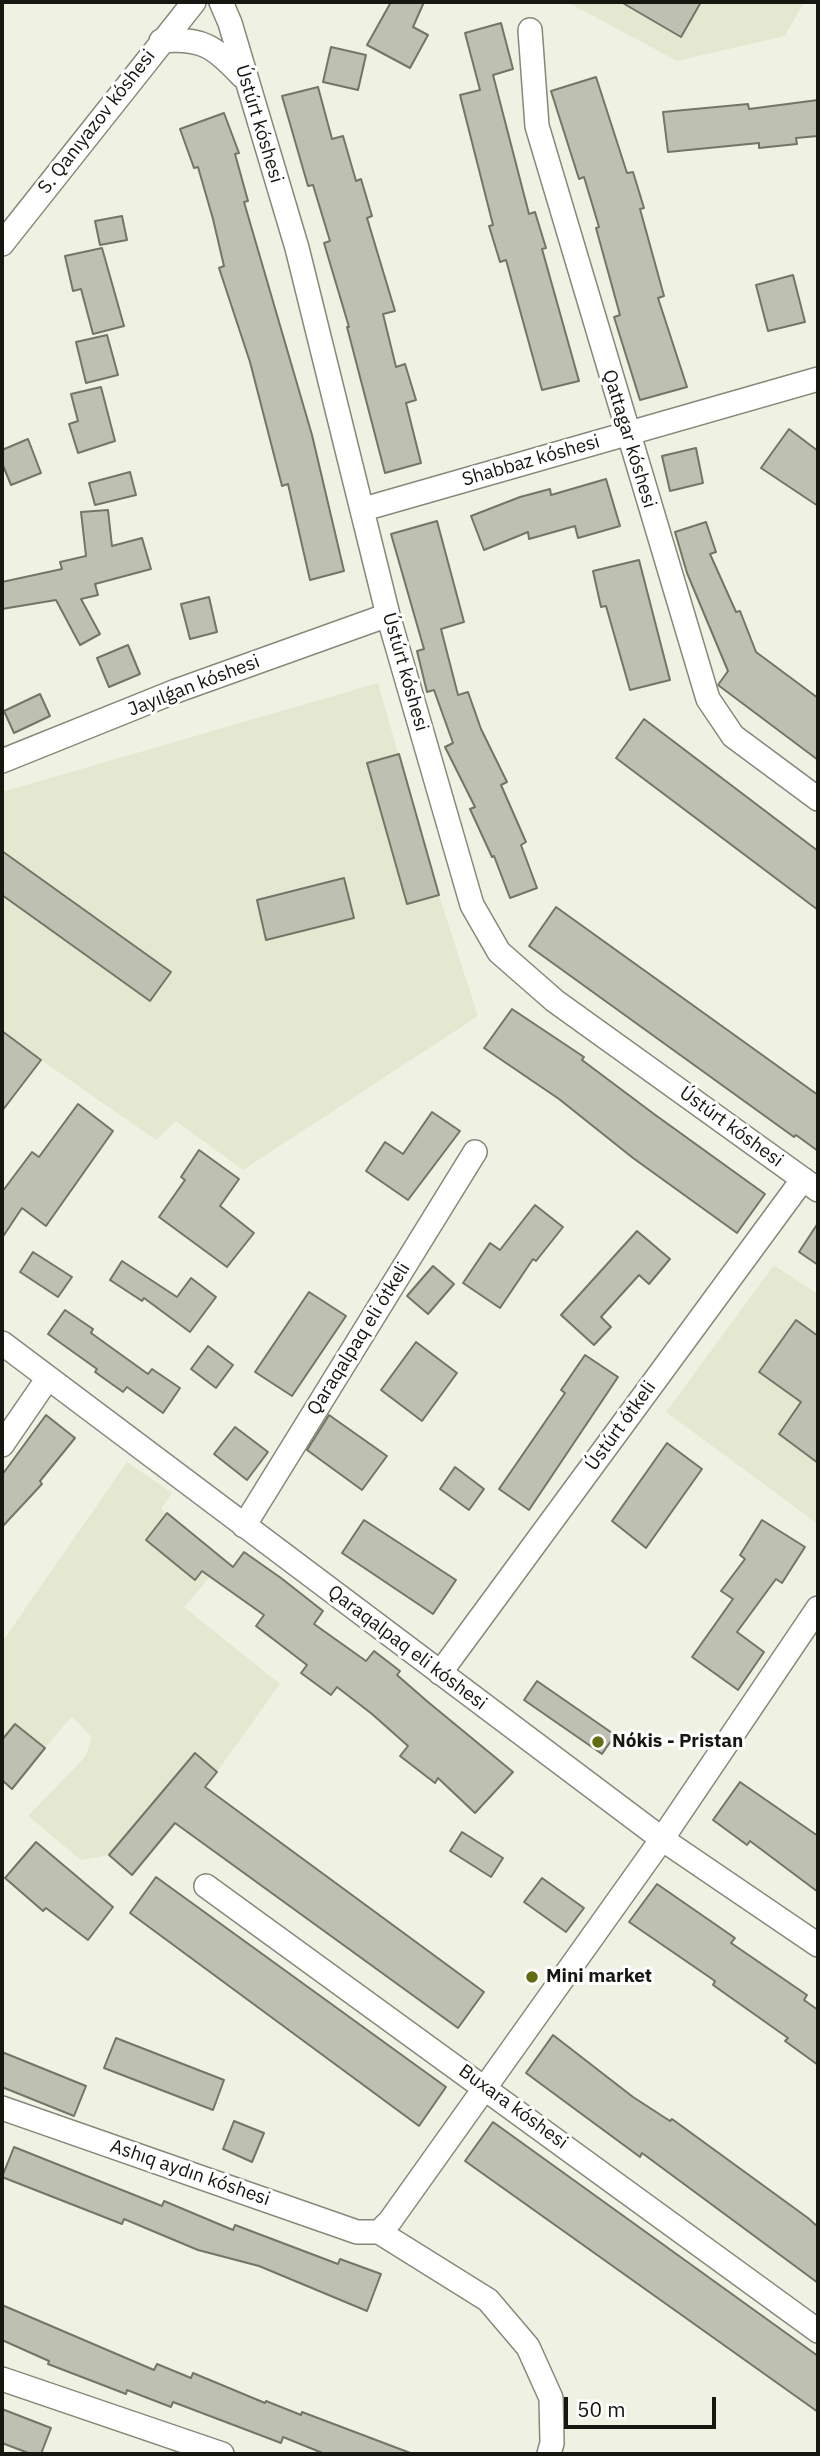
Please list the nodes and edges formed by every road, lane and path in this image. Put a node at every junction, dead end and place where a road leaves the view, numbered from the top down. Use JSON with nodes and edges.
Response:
{"nodes":[{"id":1,"x":194,"y":2,"type":"edge"},
{"id":2,"x":221,"y":2,"type":"edge"},
{"id":3,"x":530,"y":30,"type":"dead end"},
{"id":4,"x":161,"y":41,"type":"junction"},
{"id":5,"x":245,"y":79,"type":"junction"},
{"id":6,"x":2,"y":244,"type":"edge"},
{"id":7,"x":818,"y":379,"type":"edge"},
{"id":8,"x":627,"y":433,"type":"junction"},
{"id":9,"x":364,"y":509,"type":"junction"},
{"id":10,"x":388,"y":615,"type":"junction"},
{"id":11,"x":2,"y":761,"type":"edge"},
{"id":12,"x":818,"y":799,"type":"edge"},
{"id":13,"x":475,"y":1152,"type":"dead end"},
{"id":14,"x":811,"y":1184,"type":"edge"},
{"id":15,"x":2,"y":1343,"type":"edge"},
{"id":16,"x":48,"y":1378,"type":"junction"},
{"id":17,"x":2,"y":1445,"type":"edge"},
{"id":18,"x":244,"y":1526,"type":"junction"},
{"id":19,"x":818,"y":1608,"type":"edge"},
{"id":20,"x":440,"y":1673,"type":"junction"},
{"id":21,"x":662,"y":1839,"type":"junction"},
{"id":22,"x":206,"y":1886,"type":"dead end"},
{"id":23,"x":818,"y":1945,"type":"edge"},
{"id":24,"x":485,"y":2086,"type":"junction"},
{"id":25,"x":2,"y":2108,"type":"edge"},
{"id":26,"x":379,"y":2232,"type":"junction"},
{"id":27,"x":818,"y":2331,"type":"edge"},
{"id":28,"x":2,"y":2379,"type":"edge"},
{"id":29,"x":222,"y":2454,"type":"edge"},
{"id":30,"x":549,"y":2454,"type":"edge"}],
"edges":[{"from":1,"to":4,"type":"street","name":"S. Qanıyazov kóshesi"},
{"from":2,"to":5,"type":"street","name":"Ústúrt kóshesi"},
{"from":3,"to":8,"type":"street","name":"Qattagar kóshesi"},
{"from":4,"to":5,"type":"street"},
{"from":4,"to":6,"type":"street","name":"S. Qanıyazov kóshesi"},
{"from":5,"to":9,"type":"street","name":"Ústúrt kóshesi"},
{"from":7,"to":8,"type":"street","name":"Shabbaz kóshesi"},
{"from":8,"to":9,"type":"street","name":"Shabbaz kóshesi"},
{"from":8,"to":12,"type":"street","name":"Qattagar kóshesi"},
{"from":9,"to":10,"type":"street","name":"Ústúrt kóshesi"},
{"from":10,"to":11,"type":"street","name":"Jayılǵan kóshesi"},
{"from":10,"to":14,"type":"street","name":"Ústúrt kóshesi"},
{"from":13,"to":18,"type":"street","name":"Qaraqalpaq eli ótkeli"},
{"from":14,"to":20,"type":"street","name":"Ústúrt ótkeli"},
{"from":15,"to":16,"type":"street","name":"Qaraqalpaq eli kóshesi"},
{"from":16,"to":17,"type":"street"},
{"from":16,"to":18,"type":"street","name":"Qaraqalpaq eli kóshesi"},
{"from":18,"to":20,"type":"street","name":"Qaraqalpaq eli kóshesi"},
{"from":19,"to":21,"type":"street"},
{"from":20,"to":21,"type":"street","name":"Qaraqalpaq eli kóshesi"},
{"from":21,"to":23,"type":"street","name":"Qaraqalpaq eli kóshesi"},
{"from":21,"to":24,"type":"street"},
{"from":22,"to":24,"type":"street","name":"Buxara kóshesi"},
{"from":24,"to":26,"type":"street"},
{"from":24,"to":27,"type":"street","name":"Buxara kóshesi"},
{"from":25,"to":26,"type":"street","name":"Ashıq aydın kóshesi"},
{"from":26,"to":30,"type":"street"},
{"from":28,"to":29,"type":"street"}]}
